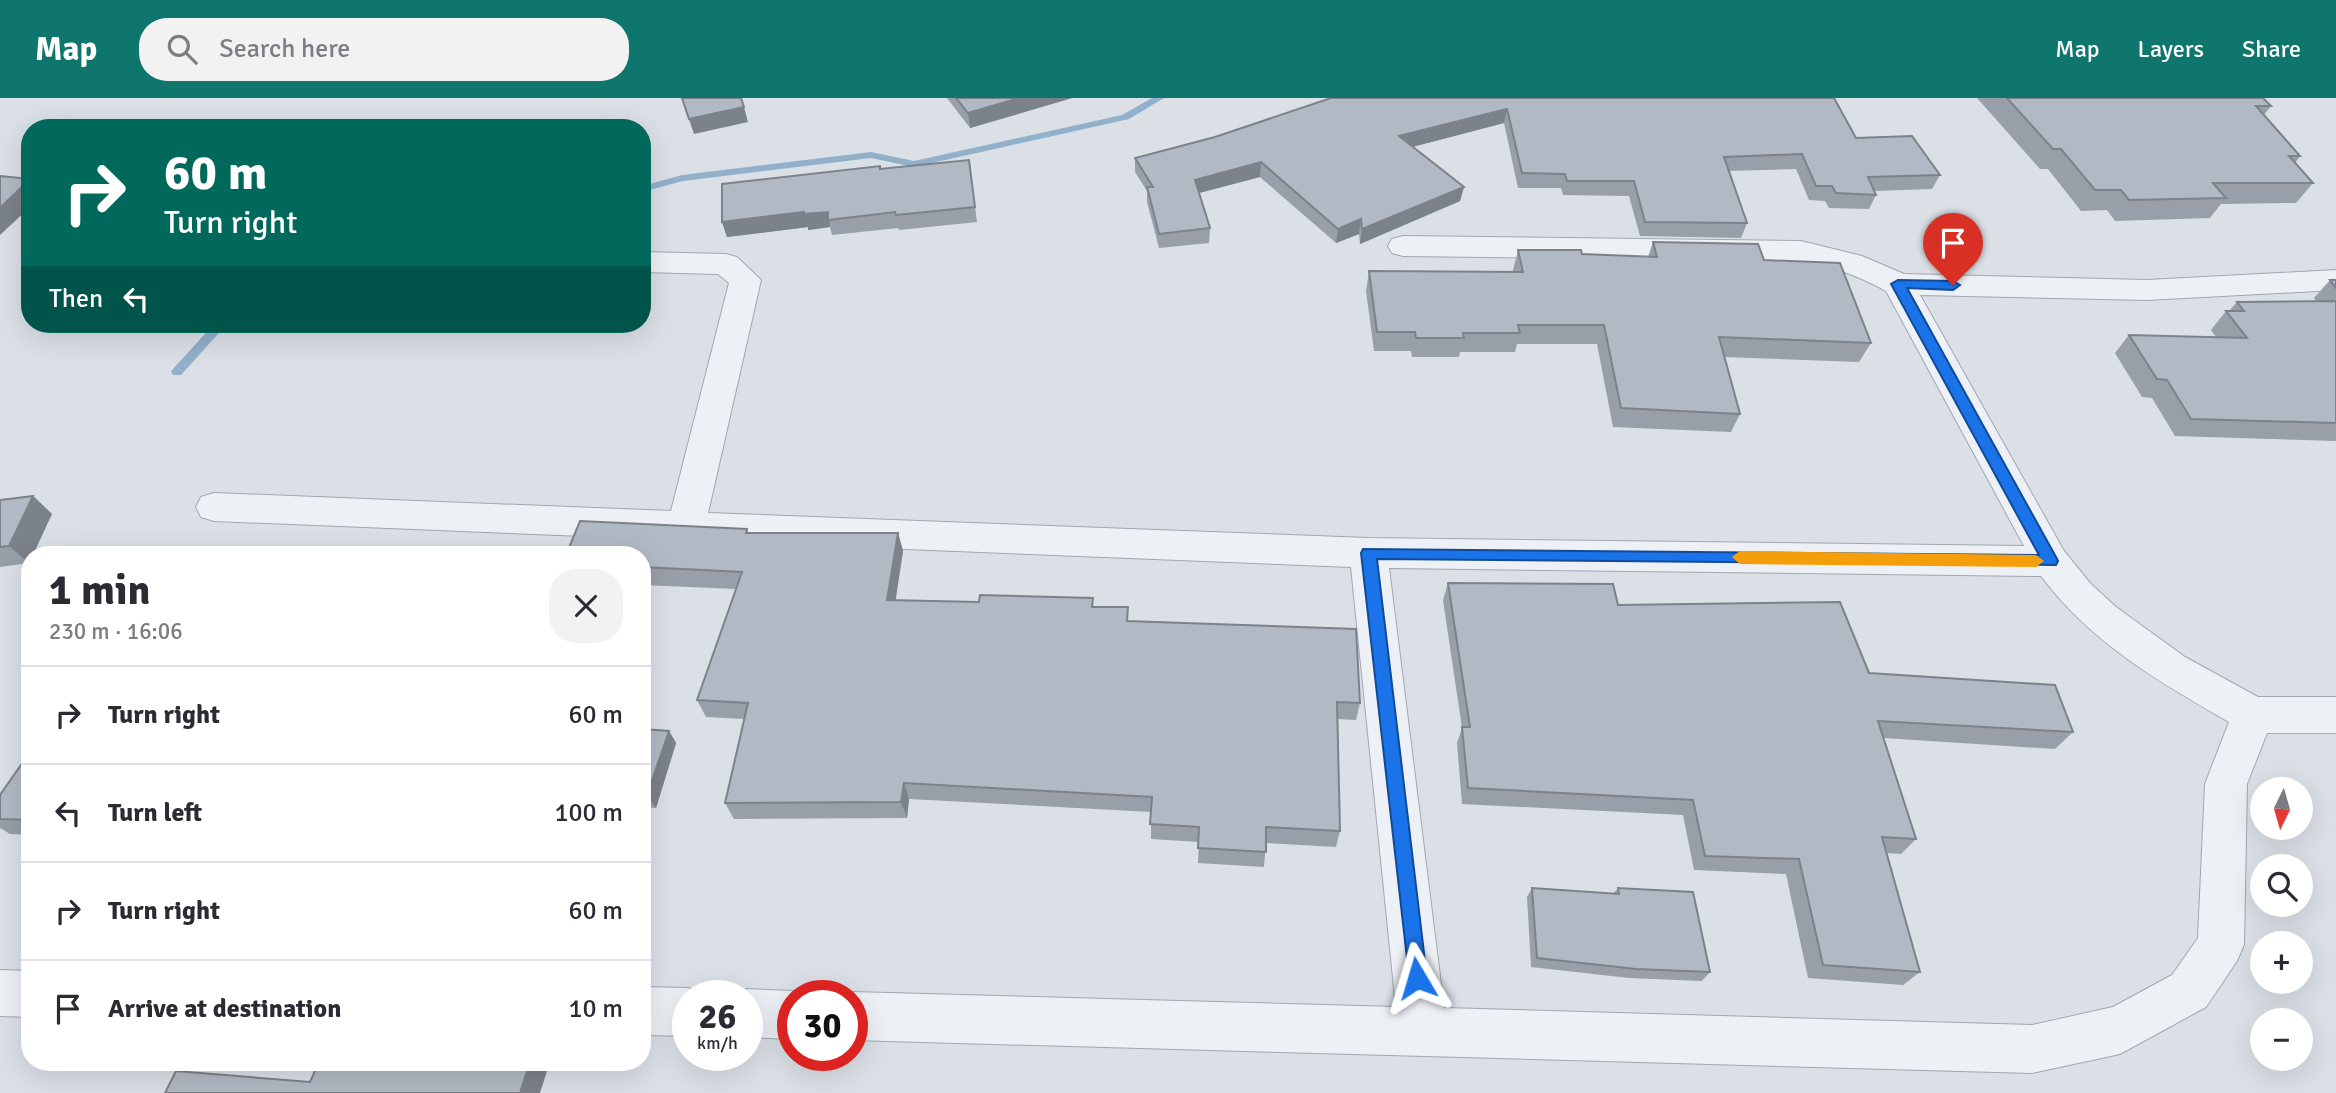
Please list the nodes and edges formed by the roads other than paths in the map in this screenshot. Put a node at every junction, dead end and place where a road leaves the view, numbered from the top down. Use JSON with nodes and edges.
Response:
{"nodes":[{"id":1,"x":1403,"y":246,"type":"dead end"},
{"id":2,"x":651,"y":262,"type":"edge"},
{"id":3,"x":2336,"y":280,"type":"edge"},
{"id":4,"x":1898,"y":284,"type":"junction"},
{"id":5,"x":214,"y":507,"type":"dead end"},
{"id":6,"x":686,"y":526,"type":"junction"},
{"id":7,"x":1368,"y":553,"type":"junction"},
{"id":8,"x":2051,"y":561,"type":"junction"},
{"id":9,"x":2253,"y":715,"type":"junction"},
{"id":10,"x":2336,"y":715,"type":"edge"},
{"id":11,"x":0,"y":993,"type":"edge"},
{"id":12,"x":21,"y":994,"type":"edge"},
{"id":13,"x":651,"y":1011,"type":"edge"},
{"id":14,"x":672,"y":1012,"type":"edge"},
{"id":15,"x":868,"y":1016,"type":"edge"},
{"id":16,"x":1423,"y":1032,"type":"junction"}],
"edges":[{"from":1,"to":4,"type":"street"},
{"from":2,"to":6,"type":"street"},
{"from":3,"to":4,"type":"street"},
{"from":4,"to":8,"type":"street"},
{"from":5,"to":6,"type":"street"},
{"from":6,"to":7,"type":"street"},
{"from":7,"to":8,"type":"street"},
{"from":7,"to":16,"type":"street"},
{"from":8,"to":9,"type":"street"},
{"from":9,"to":10,"type":"street"},
{"from":9,"to":16,"type":"street"},
{"from":11,"to":12,"type":"street"},
{"from":13,"to":14,"type":"street"},
{"from":15,"to":16,"type":"street"}]}
